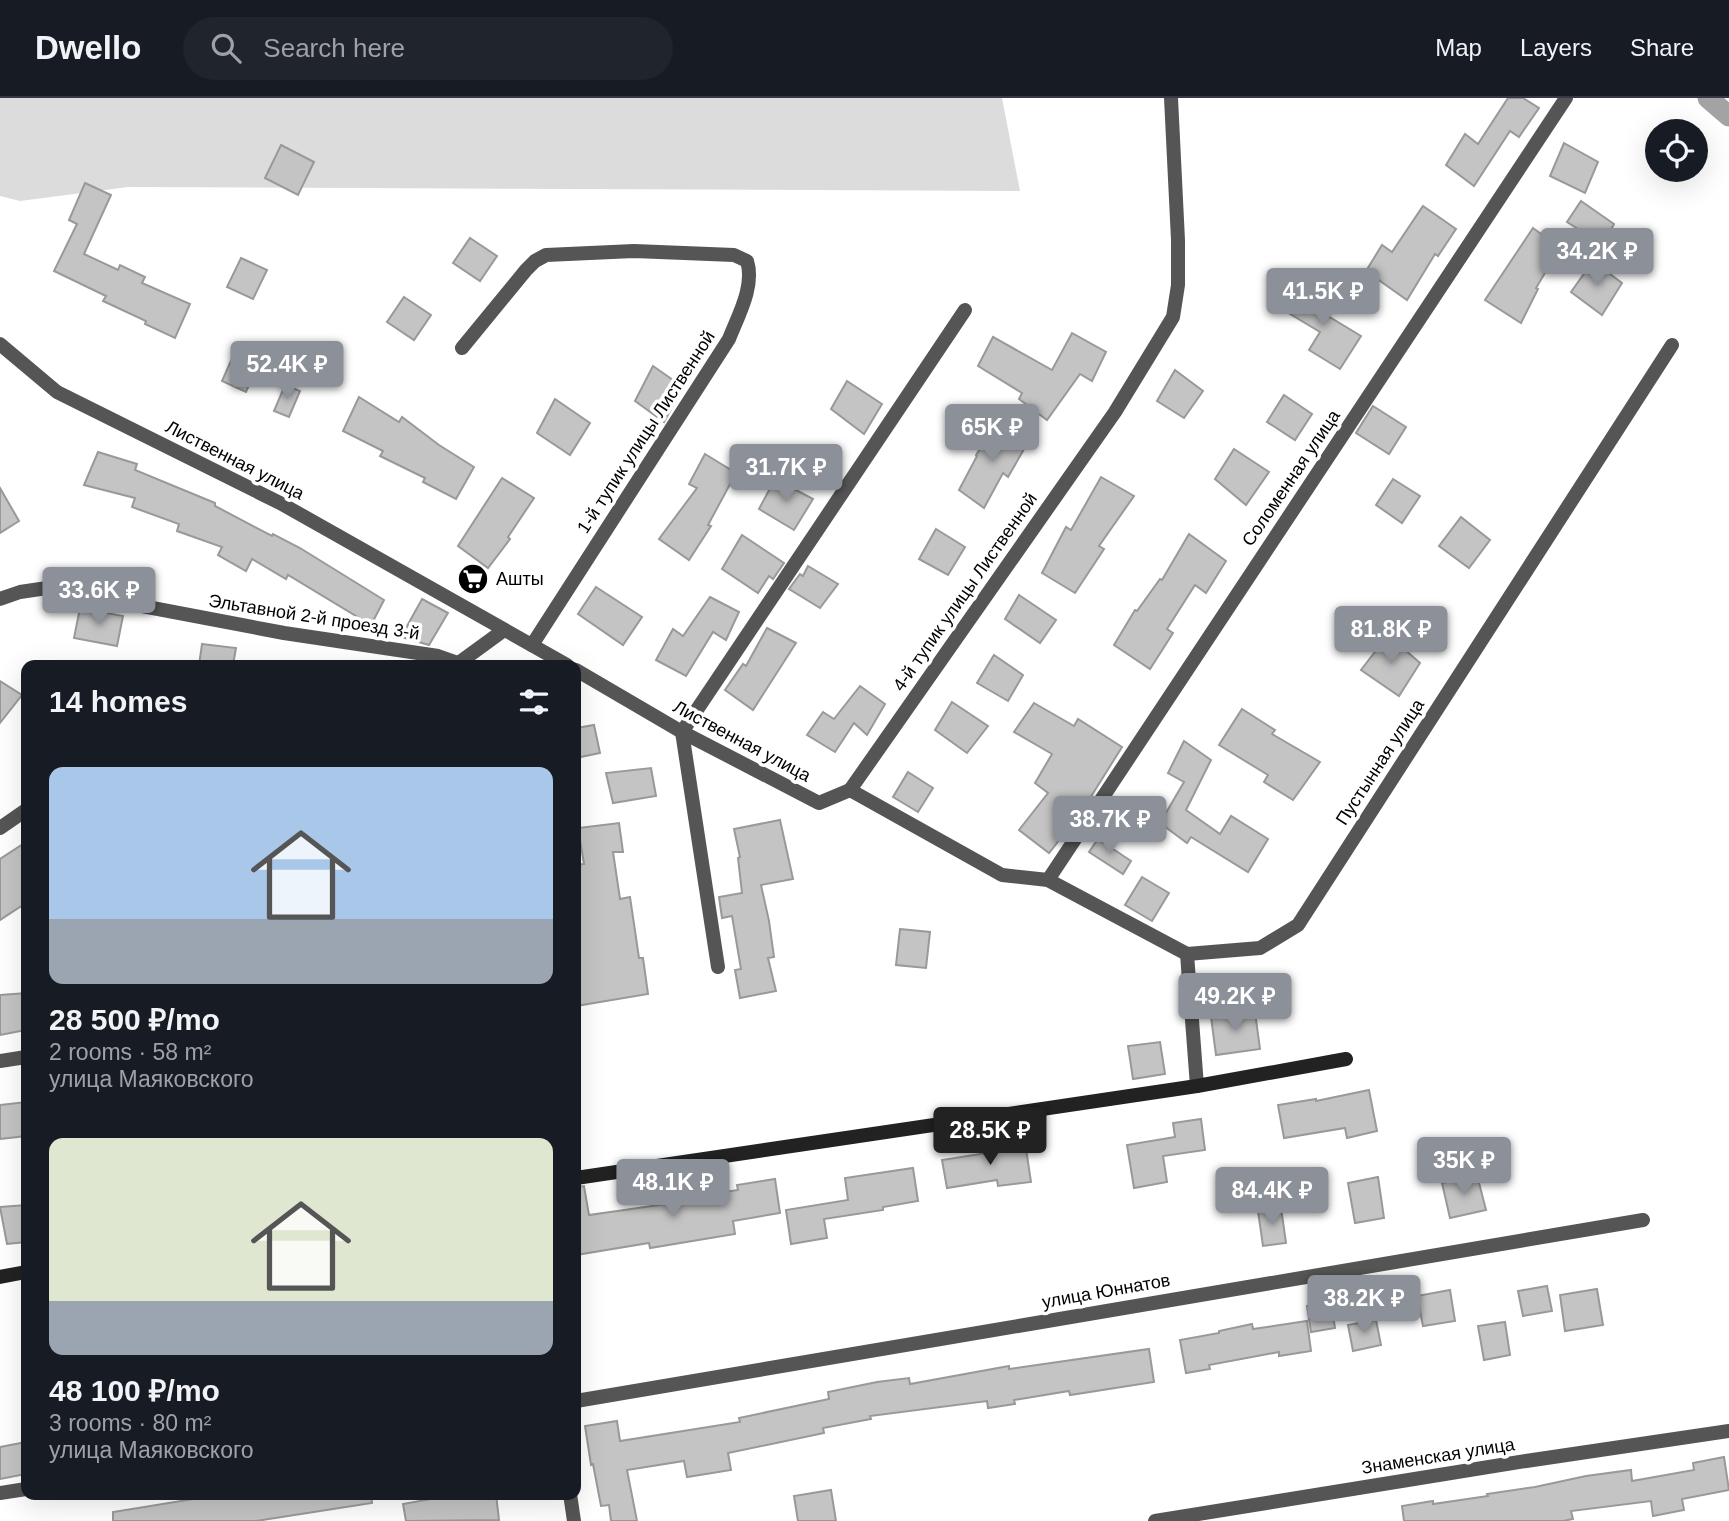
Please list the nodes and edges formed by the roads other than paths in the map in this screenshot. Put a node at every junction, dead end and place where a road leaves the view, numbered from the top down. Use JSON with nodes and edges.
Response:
{"nodes":[{"id":1,"x":1171,"y":98,"type":"edge"},
{"id":2,"x":1566,"y":98,"type":"edge"},
{"id":3,"x":965,"y":310,"type":"dead end"},
{"id":4,"x":0,"y":344,"type":"edge"},
{"id":5,"x":1672,"y":345,"type":"dead end"},
{"id":6,"x":462,"y":348,"type":"dead end"},
{"id":7,"x":0,"y":599,"type":"edge"},
{"id":8,"x":504,"y":630,"type":"junction"},
{"id":9,"x":532,"y":645,"type":"junction"},
{"id":10,"x":448,"y":660,"type":"edge"},
{"id":11,"x":463,"y":660,"type":"edge"},
{"id":12,"x":558,"y":660,"type":"edge"},
{"id":13,"x":581,"y":673,"type":"edge"},
{"id":14,"x":682,"y":732,"type":"junction"},
{"id":15,"x":850,"y":790,"type":"junction"},
{"id":16,"x":21,"y":813,"type":"edge"},
{"id":17,"x":0,"y":828,"type":"edge"},
{"id":18,"x":1048,"y":880,"type":"junction"},
{"id":19,"x":1187,"y":954,"type":"junction"},
{"id":20,"x":718,"y":967,"type":"dead end"},
{"id":21,"x":21,"y":1058,"type":"edge"},
{"id":22,"x":1346,"y":1059,"type":"dead end"},
{"id":23,"x":0,"y":1061,"type":"edge"},
{"id":24,"x":1198,"y":1086,"type":"junction"},
{"id":25,"x":581,"y":1177,"type":"edge"},
{"id":26,"x":1643,"y":1220,"type":"dead end"},
{"id":27,"x":21,"y":1273,"type":"edge"},
{"id":28,"x":0,"y":1277,"type":"edge"},
{"id":29,"x":581,"y":1400,"type":"edge"},
{"id":30,"x":1729,"y":1431,"type":"edge"},
{"id":31,"x":21,"y":1490,"type":"edge"},
{"id":32,"x":0,"y":1493,"type":"edge"},
{"id":33,"x":571,"y":1500,"type":"edge"},
{"id":34,"x":574,"y":1521,"type":"edge"},
{"id":35,"x":1154,"y":1521,"type":"edge"}],
"edges":[{"from":1,"to":15,"type":"street","name":"4-й тупик улицы Лиственной"},
{"from":2,"to":18,"type":"street","name":"Соломенная улица"},
{"from":3,"to":14,"type":"street"},
{"from":4,"to":8,"type":"street","name":"Лиственная улица"},
{"from":5,"to":19,"type":"street","name":"Пустынная улица"},
{"from":6,"to":9,"type":"street","name":"1-й тупик улицы Лиственной"},
{"from":7,"to":10,"type":"street","name":"Эльтавной 2-й проезд 3-й"},
{"from":8,"to":9,"type":"street","name":"Лиственная улица"},
{"from":8,"to":11,"type":"street"},
{"from":9,"to":12,"type":"street","name":"Лиственная улица"},
{"from":13,"to":14,"type":"street","name":"Лиственная улица"},
{"from":14,"to":15,"type":"street","name":"Лиственная улица"},
{"from":14,"to":20,"type":"street"},
{"from":15,"to":18,"type":"street"},
{"from":16,"to":17,"type":"street"},
{"from":18,"to":19,"type":"street"},
{"from":19,"to":24,"type":"street"},
{"from":21,"to":23,"type":"street"},
{"from":22,"to":24,"type":"street"},
{"from":24,"to":25,"type":"street"},
{"from":26,"to":29,"type":"street","name":"улица Юннатов"},
{"from":27,"to":28,"type":"street"},
{"from":30,"to":35,"type":"street","name":"Знаменская улица"},
{"from":31,"to":32,"type":"street"},
{"from":33,"to":34,"type":"street"}]}
